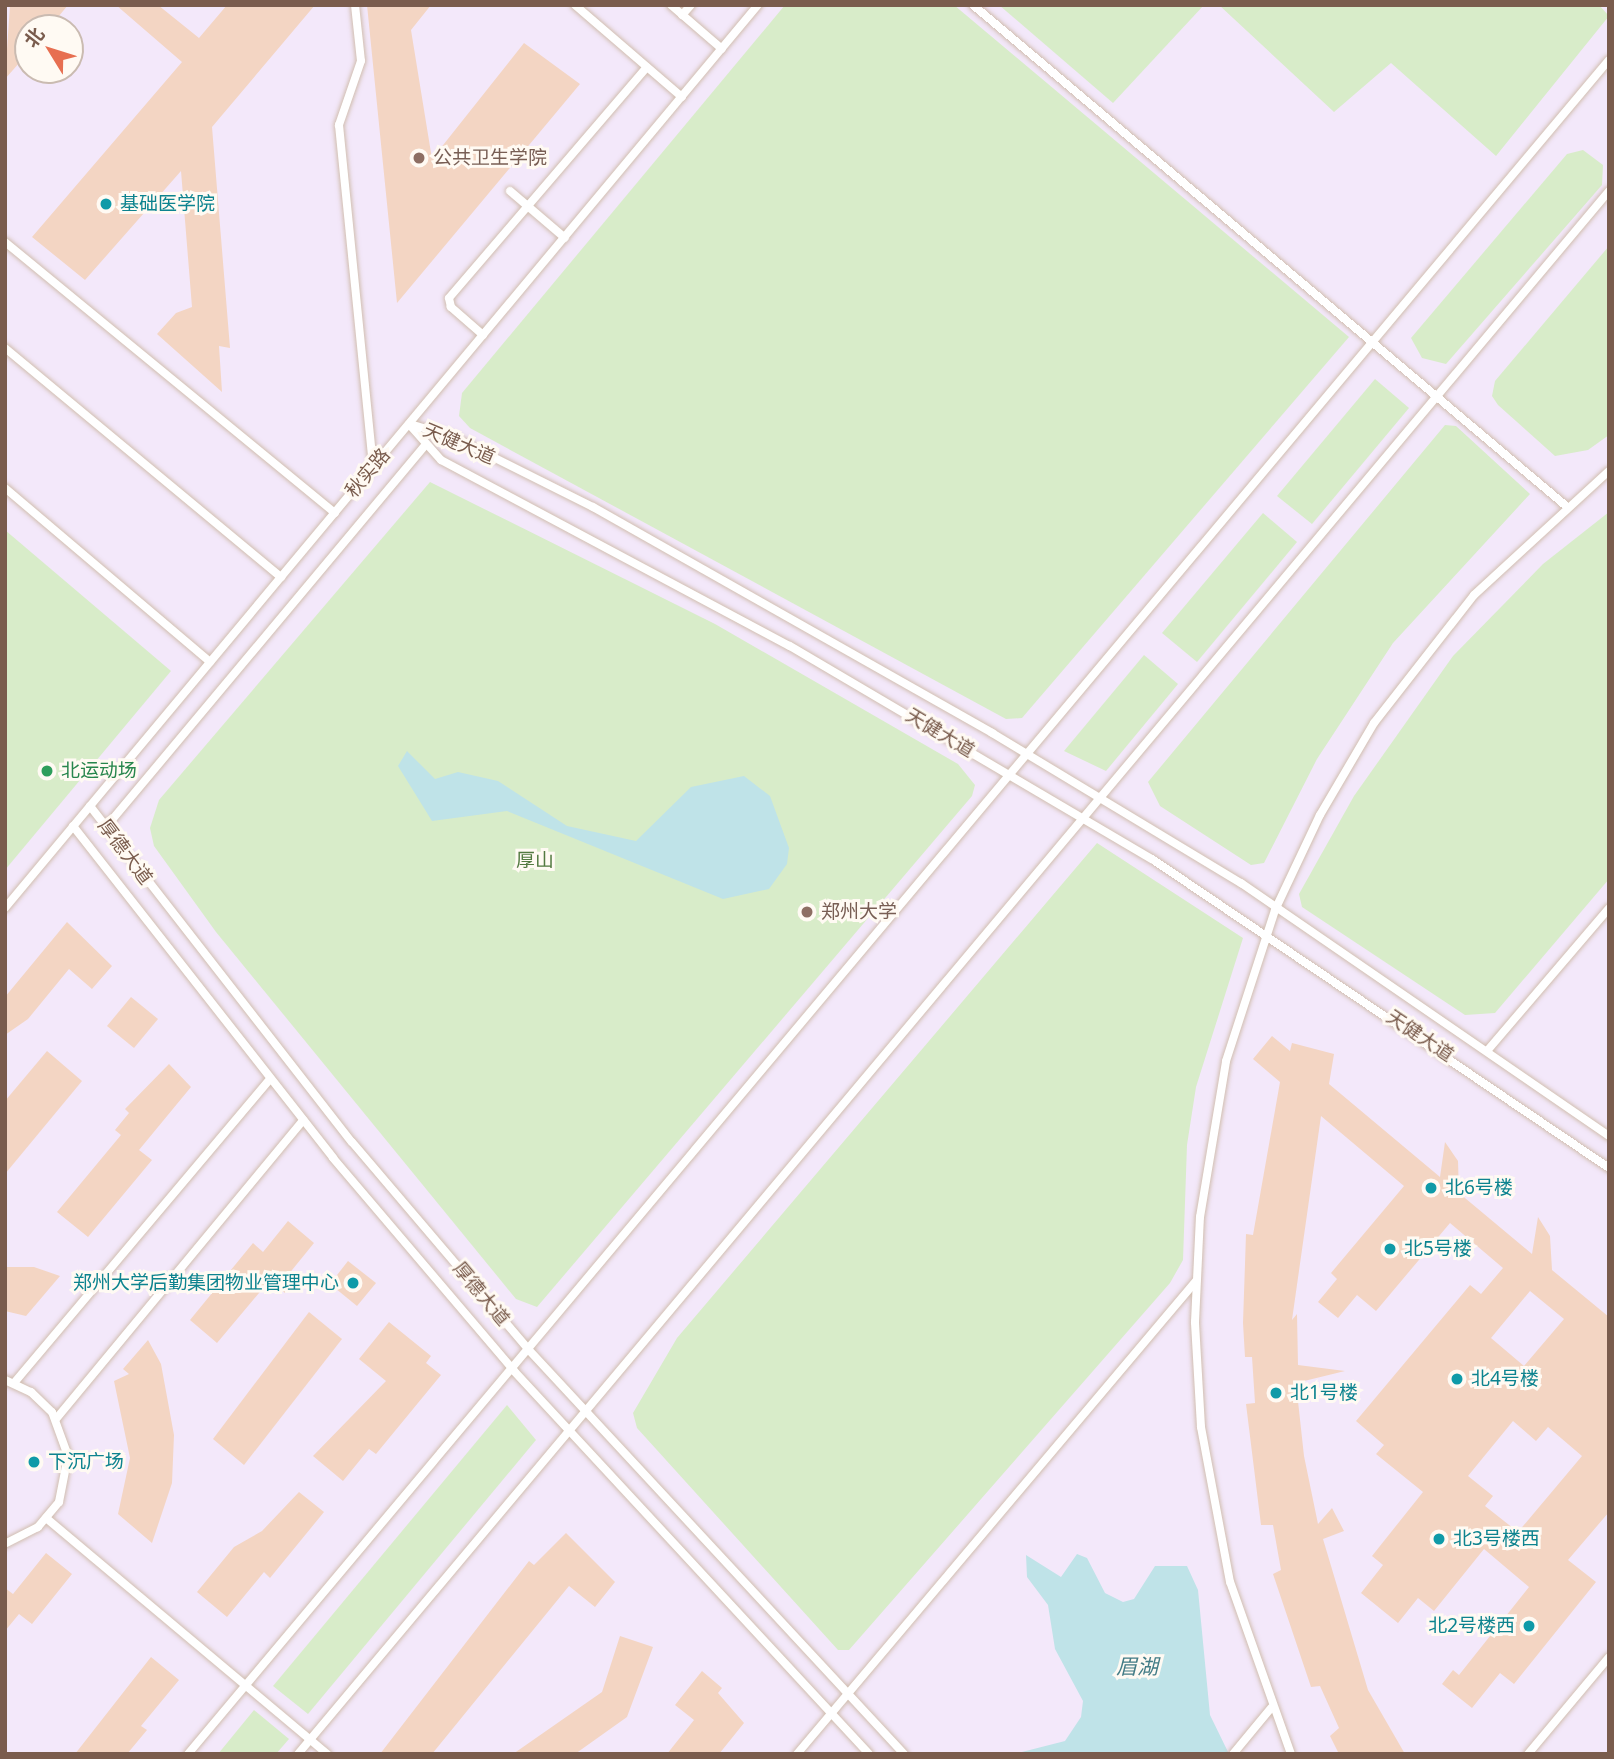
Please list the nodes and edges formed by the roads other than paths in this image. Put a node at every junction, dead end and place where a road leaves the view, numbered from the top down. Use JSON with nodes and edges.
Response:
{"nodes":[{"id":1,"x":355,"y":5,"type":"edge"},
{"id":2,"x":575,"y":5,"type":"edge"},
{"id":3,"x":671,"y":5,"type":"edge"},
{"id":4,"x":691,"y":5,"type":"edge"},
{"id":5,"x":758,"y":5,"type":"edge"},
{"id":6,"x":973,"y":5,"type":"edge"},
{"id":7,"x":682,"y":15,"type":"junction"},
{"id":8,"x":722,"y":49,"type":"junction"},
{"id":9,"x":1609,"y":60,"type":"edge"},
{"id":10,"x":647,"y":67,"type":"junction"},
{"id":11,"x":682,"y":97,"type":"junction"},
{"id":12,"x":510,"y":191,"type":"dead end"},
{"id":13,"x":1609,"y":191,"type":"edge"},
{"id":14,"x":528,"y":206,"type":"junction"},
{"id":15,"x":565,"y":237,"type":"junction"},
{"id":16,"x":5,"y":242,"type":"edge"},
{"id":17,"x":483,"y":335,"type":"junction"},
{"id":18,"x":1372,"y":342,"type":"junction"},
{"id":19,"x":5,"y":348,"type":"edge"},
{"id":20,"x":1436,"y":397,"type":"junction"},
{"id":21,"x":409,"y":424,"type":"junction"},
{"id":22,"x":426,"y":444,"type":"junction"},
{"id":23,"x":373,"y":468,"type":"junction"},
{"id":24,"x":1609,"y":471,"type":"edge"},
{"id":25,"x":5,"y":488,"type":"edge"},
{"id":26,"x":1566,"y":506,"type":"junction"},
{"id":27,"x":335,"y":513,"type":"junction"},
{"id":28,"x":281,"y":577,"type":"junction"},
{"id":29,"x":210,"y":662,"type":"junction"},
{"id":30,"x":1027,"y":754,"type":"junction"},
{"id":31,"x":1010,"y":774,"type":"junction"},
{"id":32,"x":1100,"y":797,"type":"junction"},
{"id":33,"x":90,"y":806,"type":"junction"},
{"id":34,"x":1083,"y":818,"type":"junction"},
{"id":35,"x":73,"y":826,"type":"junction"},
{"id":36,"x":106,"y":827,"type":"junction"},
{"id":37,"x":5,"y":908,"type":"edge"},
{"id":38,"x":1276,"y":908,"type":"junction"},
{"id":39,"x":1609,"y":908,"type":"edge"},
{"id":40,"x":1266,"y":932,"type":"junction"},
{"id":41,"x":1488,"y":1051,"type":"junction"},
{"id":42,"x":270,"y":1079,"type":"junction"},
{"id":43,"x":303,"y":1120,"type":"junction"},
{"id":44,"x":1609,"y":1136,"type":"edge"},
{"id":45,"x":1609,"y":1168,"type":"edge"},
{"id":46,"x":1196,"y":1281,"type":"junction"},
{"id":47,"x":528,"y":1349,"type":"junction"},
{"id":48,"x":511,"y":1369,"type":"junction"},
{"id":49,"x":10,"y":1382,"type":"edge"},
{"id":50,"x":585,"y":1412,"type":"junction"},
{"id":51,"x":56,"y":1419,"type":"junction"},
{"id":52,"x":569,"y":1431,"type":"junction"},
{"id":53,"x":47,"y":1518,"type":"junction"},
{"id":54,"x":5,"y":1544,"type":"edge"},
{"id":55,"x":1609,"y":1657,"type":"edge"},
{"id":56,"x":246,"y":1685,"type":"junction"},
{"id":57,"x":847,"y":1694,"type":"junction"},
{"id":58,"x":1271,"y":1708,"type":"junction"},
{"id":59,"x":830,"y":1714,"type":"junction"},
{"id":60,"x":310,"y":1740,"type":"junction"},
{"id":61,"x":1234,"y":1753,"type":"edge"},
{"id":62,"x":188,"y":1754,"type":"edge"},
{"id":63,"x":299,"y":1754,"type":"edge"},
{"id":64,"x":327,"y":1754,"type":"edge"},
{"id":65,"x":797,"y":1754,"type":"edge"},
{"id":66,"x":869,"y":1754,"type":"edge"},
{"id":67,"x":904,"y":1754,"type":"edge"},
{"id":68,"x":1290,"y":1754,"type":"edge"},
{"id":69,"x":1528,"y":1754,"type":"edge"}],
"edges":[{"from":1,"to":23,"type":"lane"},
{"from":2,"to":10,"type":"lane"},
{"from":3,"to":7,"type":"lane"},
{"from":4,"to":7,"type":"lane"},
{"from":5,"to":8,"type":"lane","name":"秋实路"},
{"from":6,"to":18,"type":"lane"},
{"from":7,"to":8,"type":"lane"},
{"from":8,"to":11,"type":"lane","name":"秋实路"},
{"from":9,"to":18,"type":"lane"},
{"from":10,"to":11,"type":"lane"},
{"from":10,"to":14,"type":"lane"},
{"from":11,"to":15,"type":"lane","name":"秋实路"},
{"from":12,"to":14,"type":"lane"},
{"from":13,"to":20,"type":"lane"},
{"from":14,"to":15,"type":"lane"},
{"from":14,"to":17,"type":"lane"},
{"from":15,"to":17,"type":"lane","name":"秋实路"},
{"from":16,"to":27,"type":"lane"},
{"from":17,"to":21,"type":"lane","name":"秋实路"},
{"from":18,"to":20,"type":"lane"},
{"from":18,"to":30,"type":"lane"},
{"from":19,"to":28,"type":"lane"},
{"from":20,"to":26,"type":"lane"},
{"from":20,"to":32,"type":"lane"},
{"from":21,"to":22,"type":"lane","name":"天健大道"},
{"from":21,"to":23,"type":"lane","name":"秋实路"},
{"from":21,"to":30,"type":"lane","name":"天健大道"},
{"from":22,"to":31,"type":"lane","name":"天健大道"},
{"from":22,"to":36,"type":"lane"},
{"from":23,"to":27,"type":"lane","name":"秋实路"},
{"from":24,"to":26,"type":"lane"},
{"from":25,"to":29,"type":"lane"},
{"from":26,"to":38,"type":"lane"},
{"from":27,"to":28,"type":"lane","name":"秋实路"},
{"from":28,"to":29,"type":"lane","name":"秋实路"},
{"from":29,"to":33,"type":"lane","name":"秋实路"},
{"from":30,"to":31,"type":"lane"},
{"from":30,"to":32,"type":"lane","name":"天健大道"},
{"from":31,"to":34,"type":"lane","name":"天健大道"},
{"from":31,"to":47,"type":"lane"},
{"from":32,"to":34,"type":"lane"},
{"from":32,"to":38,"type":"lane","name":"天健大道"},
{"from":33,"to":35,"type":"lane","name":"秋实路"},
{"from":33,"to":36,"type":"lane","name":"厚德大道"},
{"from":34,"to":40,"type":"lane","name":"天健大道"},
{"from":34,"to":50,"type":"lane"},
{"from":35,"to":37,"type":"lane","name":"秋实路"},
{"from":35,"to":42,"type":"lane","name":"厚德大道"},
{"from":36,"to":47,"type":"lane","name":"厚德大道"},
{"from":38,"to":40,"type":"lane"},
{"from":38,"to":41,"type":"lane","name":"天健大道"},
{"from":39,"to":41,"type":"lane"},
{"from":40,"to":45,"type":"lane","name":"天健大道"},
{"from":40,"to":46,"type":"lane"},
{"from":41,"to":44,"type":"lane","name":"天健大道"},
{"from":42,"to":43,"type":"lane","name":"厚德大道"},
{"from":42,"to":49,"type":"lane"},
{"from":43,"to":48,"type":"lane","name":"厚德大道"},
{"from":43,"to":51,"type":"lane"},
{"from":46,"to":57,"type":"lane"},
{"from":46,"to":58,"type":"lane"},
{"from":47,"to":48,"type":"lane"},
{"from":47,"to":50,"type":"lane","name":"厚德大道"},
{"from":48,"to":52,"type":"lane","name":"厚德大道"},
{"from":48,"to":56,"type":"lane"},
{"from":49,"to":51,"type":"lane"},
{"from":50,"to":52,"type":"lane"},
{"from":50,"to":57,"type":"lane","name":"厚德大道"},
{"from":51,"to":53,"type":"lane"},
{"from":52,"to":59,"type":"lane","name":"厚德大道"},
{"from":52,"to":60,"type":"lane"},
{"from":53,"to":54,"type":"lane"},
{"from":53,"to":56,"type":"lane"},
{"from":55,"to":69,"type":"lane"},
{"from":56,"to":60,"type":"lane"},
{"from":56,"to":62,"type":"lane"},
{"from":57,"to":59,"type":"lane"},
{"from":57,"to":67,"type":"lane","name":"厚德大道"},
{"from":58,"to":61,"type":"lane"},
{"from":58,"to":68,"type":"lane"},
{"from":59,"to":65,"type":"lane"},
{"from":59,"to":66,"type":"lane","name":"厚德大道"},
{"from":60,"to":63,"type":"lane"},
{"from":60,"to":64,"type":"lane"}]}
